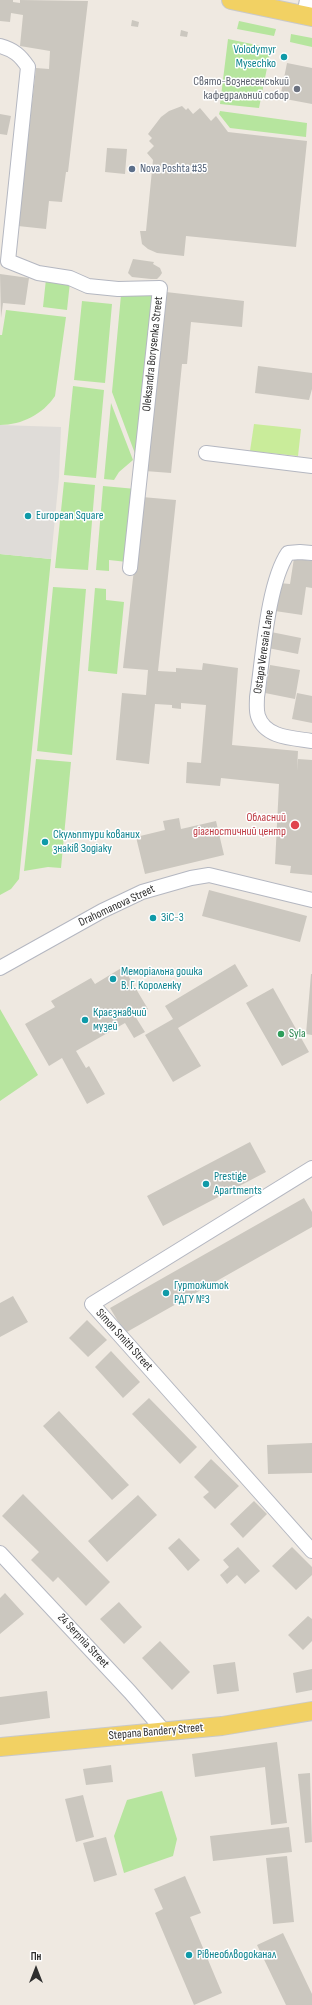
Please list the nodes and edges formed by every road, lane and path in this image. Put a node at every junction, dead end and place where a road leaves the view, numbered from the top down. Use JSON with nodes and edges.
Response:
{"nodes":[{"id":1,"x":231,"y":0,"type":"edge"},
{"id":2,"x":308,"y":10,"type":"edge"},
{"id":3,"x":0,"y":46,"type":"edge"},
{"id":4,"x":4,"y":261,"type":"edge"},
{"id":5,"x":206,"y":453,"type":"dead end"},
{"id":6,"x":312,"y":466,"type":"edge"},
{"id":7,"x":312,"y":553,"type":"edge"},
{"id":8,"x":130,"y":568,"type":"dead end"},
{"id":9,"x":312,"y":741,"type":"edge"},
{"id":10,"x":312,"y":900,"type":"edge"},
{"id":11,"x":0,"y":968,"type":"edge"},
{"id":12,"x":312,"y":1168,"type":"edge"},
{"id":13,"x":312,"y":1552,"type":"edge"},
{"id":14,"x":0,"y":1553,"type":"edge"},
{"id":15,"x":312,"y":1711,"type":"edge"},
{"id":16,"x":164,"y":1731,"type":"junction"},
{"id":17,"x":0,"y":1747,"type":"edge"}],
"edges":[{"from":1,"to":2,"type":"main road"},
{"from":3,"to":4,"type":"street","name":"Oleksandra Borysenka Street"},
{"from":4,"to":8,"type":"street","name":"Oleksandra Borysenka Street"},
{"from":5,"to":6,"type":"street"},
{"from":7,"to":9,"type":"street","name":"Ostapa Veresaia Lane"},
{"from":10,"to":11,"type":"street","name":"Drahomanova Street"},
{"from":12,"to":13,"type":"street","name":"Simon Smith Street"},
{"from":14,"to":16,"type":"street","name":"24 Serpnia Street"},
{"from":15,"to":16,"type":"main road","name":"Stepana Bandery Street"},
{"from":16,"to":17,"type":"main road","name":"Stepana Bandery Street"}]}
